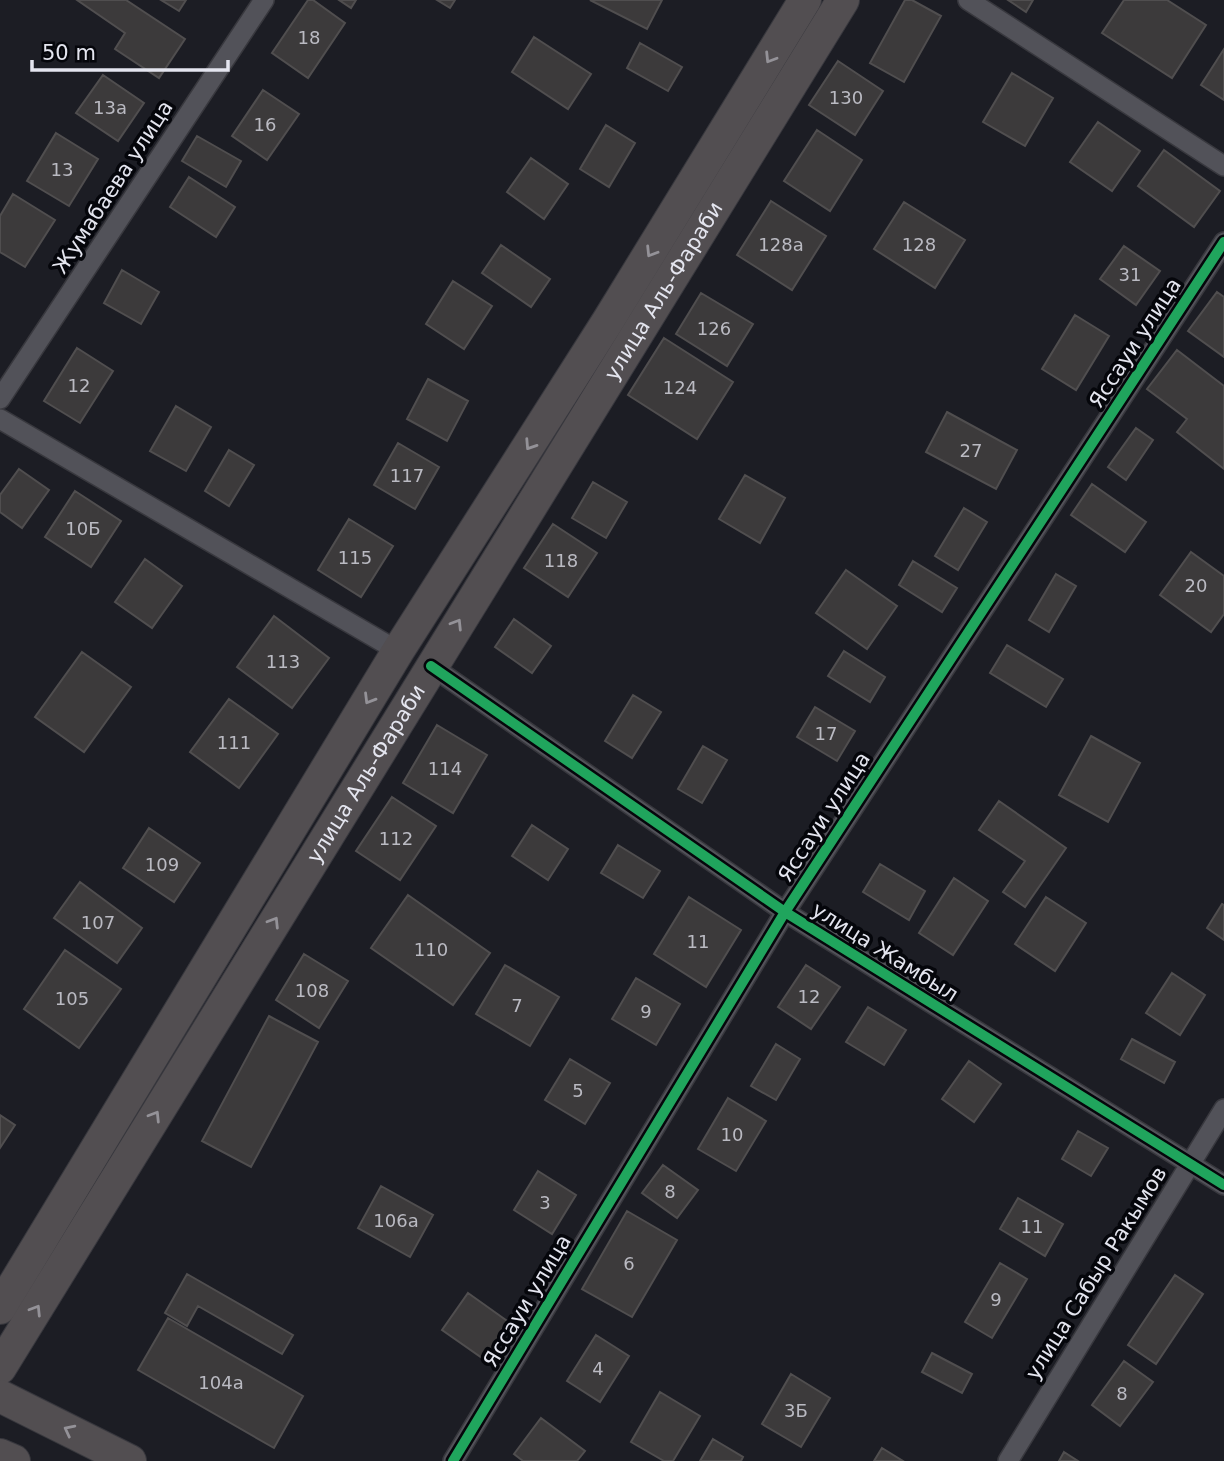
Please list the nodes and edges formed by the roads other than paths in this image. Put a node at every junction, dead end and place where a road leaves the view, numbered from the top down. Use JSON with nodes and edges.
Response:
{"nodes":[{"id":1,"x":264,"y":0,"type":"edge"},
{"id":2,"x":805,"y":0,"type":"edge"},
{"id":3,"x":842,"y":0,"type":"edge"},
{"id":4,"x":968,"y":0,"type":"edge"},
{"id":5,"x":1224,"y":166,"type":"edge"},
{"id":6,"x":1224,"y":242,"type":"edge"},
{"id":7,"x":0,"y":400,"type":"edge"},
{"id":8,"x":0,"y":419,"type":"edge"},
{"id":9,"x":398,"y":651,"type":"junction"},
{"id":10,"x":431,"y":666,"type":"junction"},
{"id":11,"x":785,"y":912,"type":"junction"},
{"id":12,"x":1224,"y":1110,"type":"edge"},
{"id":13,"x":1190,"y":1164,"type":"junction"},
{"id":14,"x":1224,"y":1185,"type":"edge"},
{"id":15,"x":0,"y":1308,"type":"edge"},
{"id":16,"x":0,"y":1368,"type":"edge"},
{"id":17,"x":0,"y":1396,"type":"edge"},
{"id":18,"x":0,"y":1455,"type":"edge"},
{"id":19,"x":14,"y":1461,"type":"edge"},
{"id":20,"x":130,"y":1461,"type":"edge"},
{"id":21,"x":453,"y":1461,"type":"edge"},
{"id":22,"x":1007,"y":1461,"type":"edge"}],
"edges":[{"from":1,"to":7,"type":"street","name":"Жумабаева улица"},
{"from":2,"to":9,"type":"main road","name":"улица Аль-Фараби","one_way":true},
{"from":10,"to":3,"type":"main road","name":"улица Аль-Фараби","one_way":true},
{"from":4,"to":5,"type":"street"},
{"from":6,"to":11,"type":"street","name":"Яссауи улица"},
{"from":8,"to":9,"type":"street"},
{"from":9,"to":15,"type":"main road","name":"улица Аль-Фараби","one_way":true},
{"from":10,"to":11,"type":"street","name":"улица Жамбыл"},
{"from":16,"to":10,"type":"main road","name":"улица Аль-Фараби","one_way":true},
{"from":11,"to":13,"type":"street","name":"улица Жамбыл"},
{"from":11,"to":21,"type":"street","name":"Яссауи улица"},
{"from":12,"to":13,"type":"street","name":"улица Сабыр Ракымов"},
{"from":13,"to":14,"type":"street","name":"улица Жамбыл"},
{"from":13,"to":22,"type":"street","name":"улица Сабыр Ракымов"},
{"from":20,"to":17,"type":"main road","one_way":true},
{"from":18,"to":19,"type":"main road"}]}
